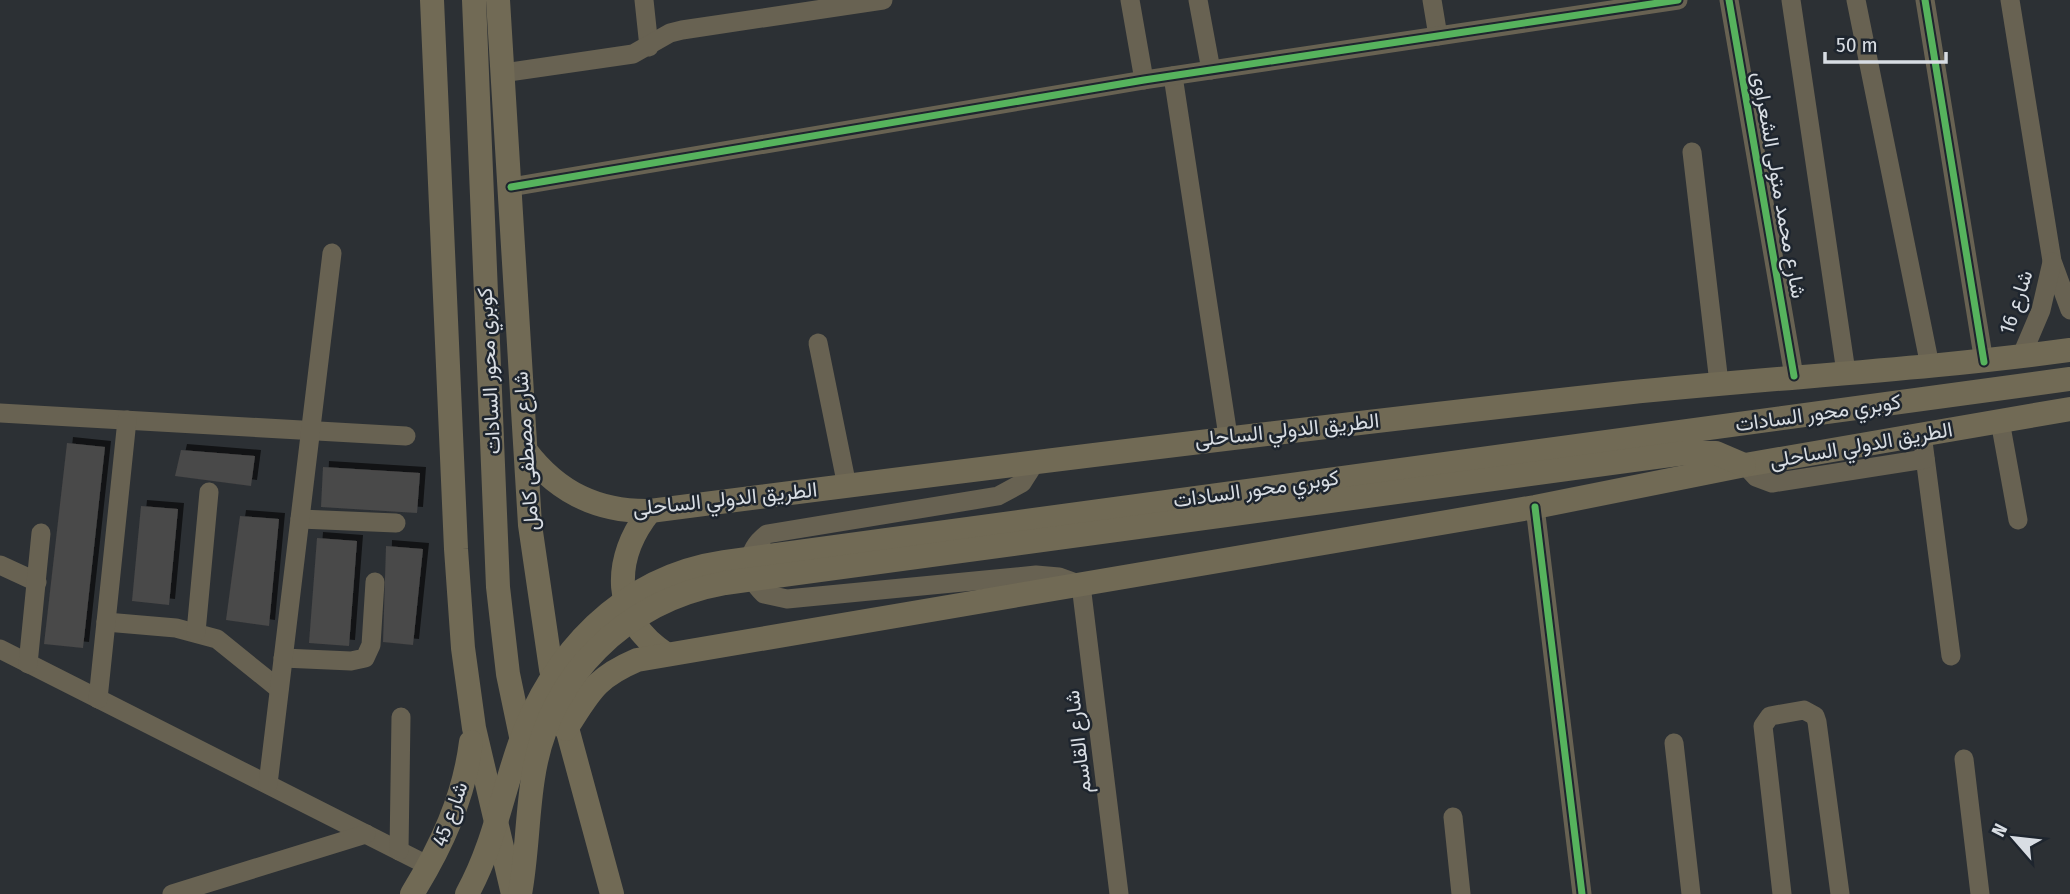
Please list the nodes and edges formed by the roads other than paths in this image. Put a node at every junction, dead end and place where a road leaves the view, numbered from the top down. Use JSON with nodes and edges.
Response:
{"nodes":[{"id":1,"x":432,"y":0,"type":"edge"},
{"id":2,"x":474,"y":0,"type":"edge"},
{"id":3,"x":498,"y":0,"type":"edge"},
{"id":4,"x":644,"y":0,"type":"edge"},
{"id":5,"x":883,"y":0,"type":"edge"},
{"id":6,"x":1130,"y":0,"type":"edge"},
{"id":7,"x":1198,"y":0,"type":"edge"},
{"id":8,"x":1432,"y":0,"type":"edge"},
{"id":9,"x":1678,"y":0,"type":"edge"},
{"id":10,"x":1729,"y":0,"type":"edge"},
{"id":11,"x":1791,"y":0,"type":"edge"},
{"id":12,"x":1856,"y":0,"type":"edge"},
{"id":13,"x":1925,"y":0,"type":"edge"},
{"id":14,"x":2010,"y":0,"type":"edge"},
{"id":15,"x":1438,"y":36,"type":"junction"},
{"id":16,"x":649,"y":47,"type":"junction"},
{"id":17,"x":1211,"y":70,"type":"junction"},
{"id":18,"x":503,"y":73,"type":"junction"},
{"id":19,"x":1173,"y":76,"type":"junction"},
{"id":20,"x":1144,"y":80,"type":"junction"},
{"id":21,"x":1692,"y":152,"type":"dead end"},
{"id":22,"x":510,"y":187,"type":"junction"},
{"id":23,"x":332,"y":253,"type":"dead end"},
{"id":24,"x":2052,"y":261,"type":"junction"},
{"id":25,"x":2067,"y":298,"type":"edge"},
{"id":26,"x":818,"y":343,"type":"dead end"},
{"id":27,"x":2070,"y":350,"type":"edge"},
{"id":28,"x":2021,"y":357,"type":"junction"},
{"id":29,"x":1984,"y":362,"type":"junction"},
{"id":30,"x":1930,"y":366,"type":"junction"},
{"id":31,"x":1846,"y":372,"type":"junction"},
{"id":32,"x":1794,"y":376,"type":"junction"},
{"id":33,"x":2070,"y":379,"type":"edge"},
{"id":34,"x":1719,"y":383,"type":"junction"},
{"id":35,"x":2070,"y":409,"type":"edge"},
{"id":36,"x":0,"y":413,"type":"edge"},
{"id":37,"x":127,"y":420,"type":"junction"},
{"id":38,"x":2000,"y":421,"type":"junction"},
{"id":39,"x":310,"y":430,"type":"junction"},
{"id":40,"x":1922,"y":434,"type":"junction"},
{"id":41,"x":406,"y":436,"type":"dead end"},
{"id":42,"x":1228,"y":436,"type":"junction"},
{"id":43,"x":526,"y":452,"type":"junction"},
{"id":44,"x":1925,"y":459,"type":"junction"},
{"id":45,"x":1036,"y":461,"type":"junction"},
{"id":46,"x":1745,"y":465,"type":"junction"},
{"id":47,"x":847,"y":486,"type":"junction"},
{"id":48,"x":209,"y":492,"type":"dead end"},
{"id":49,"x":965,"y":502,"type":"junction"},
{"id":50,"x":1535,"y":507,"type":"junction"},
{"id":51,"x":650,"y":511,"type":"junction"},
{"id":52,"x":900,"y":512,"type":"junction"},
{"id":53,"x":300,"y":519,"type":"junction"},
{"id":54,"x":2018,"y":520,"type":"dead end"},
{"id":55,"x":396,"y":523,"type":"dead end"},
{"id":56,"x":1090,"y":523,"type":"junction"},
{"id":57,"x":817,"y":525,"type":"junction"},
{"id":58,"x":41,"y":533,"type":"dead end"},
{"id":59,"x":0,"y":565,"type":"edge"},
{"id":60,"x":974,"y":580,"type":"junction"},
{"id":61,"x":37,"y":582,"type":"junction"},
{"id":62,"x":375,"y":582,"type":"dead end"},
{"id":63,"x":1081,"y":585,"type":"junction"},
{"id":64,"x":913,"y":587,"type":"junction"},
{"id":65,"x":829,"y":595,"type":"junction"},
{"id":66,"x":106,"y":622,"type":"junction"},
{"id":67,"x":196,"y":632,"type":"junction"},
{"id":68,"x":0,"y":649,"type":"edge"},
{"id":69,"x":666,"y":654,"type":"junction"},
{"id":70,"x":1951,"y":656,"type":"dead end"},
{"id":71,"x":283,"y":658,"type":"junction"},
{"id":72,"x":28,"y":664,"type":"junction"},
{"id":73,"x":279,"y":689,"type":"junction"},
{"id":74,"x":98,"y":699,"type":"junction"},
{"id":75,"x":401,"y":718,"type":"dead end"},
{"id":76,"x":474,"y":728,"type":"junction"},
{"id":77,"x":566,"y":729,"type":"junction"},
{"id":78,"x":1674,"y":743,"type":"dead end"},
{"id":79,"x":1964,"y":759,"type":"dead end"},
{"id":80,"x":533,"y":778,"type":"junction"},
{"id":81,"x":268,"y":785,"type":"junction"},
{"id":82,"x":1453,"y":817,"type":"dead end"},
{"id":83,"x":366,"y":834,"type":"junction"},
{"id":84,"x":399,"y":850,"type":"junction"},
{"id":85,"x":429,"y":866,"type":"junction"},
{"id":86,"x":172,"y":894,"type":"edge"},
{"id":87,"x":412,"y":894,"type":"edge"},
{"id":88,"x":467,"y":894,"type":"edge"},
{"id":89,"x":513,"y":894,"type":"edge"},
{"id":90,"x":520,"y":894,"type":"edge"},
{"id":91,"x":612,"y":894,"type":"edge"},
{"id":92,"x":1119,"y":894,"type":"edge"},
{"id":93,"x":1461,"y":894,"type":"edge"},
{"id":94,"x":1582,"y":894,"type":"edge"},
{"id":95,"x":1690,"y":894,"type":"edge"},
{"id":96,"x":1782,"y":894,"type":"edge"},
{"id":97,"x":1840,"y":894,"type":"edge"},
{"id":98,"x":1980,"y":894,"type":"edge"}],
"edges":[{"from":1,"to":76,"type":"main road"},
{"from":2,"to":80,"type":"main road","name":"كوبري محور السادات"},
{"from":3,"to":18,"type":"main road","name":"شارع مصطفى كامل"},
{"from":4,"to":16,"type":"street"},
{"from":5,"to":16,"type":"street"},
{"from":6,"to":20,"type":"street"},
{"from":7,"to":17,"type":"street"},
{"from":8,"to":15,"type":"street"},
{"from":9,"to":15,"type":"street"},
{"from":10,"to":32,"type":"street","name":"شارع محمد متولى الشعراوى"},
{"from":11,"to":31,"type":"street"},
{"from":12,"to":30,"type":"street"},
{"from":13,"to":29,"type":"street"},
{"from":14,"to":24,"type":"street","name":"شارع 16"},
{"from":15,"to":17,"type":"street"},
{"from":16,"to":18,"type":"street"},
{"from":17,"to":19,"type":"street"},
{"from":18,"to":22,"type":"main road","name":"شارع مصطفى كامل"},
{"from":19,"to":20,"type":"street"},
{"from":19,"to":42,"type":"street"},
{"from":20,"to":22,"type":"street"},
{"from":21,"to":34,"type":"street"},
{"from":22,"to":43,"type":"main road","name":"شارع مصطفى كامل"},
{"from":23,"to":39,"type":"street"},
{"from":24,"to":25,"type":"street","name":"شارع 16"},
{"from":24,"to":28,"type":"street","name":"شارع 16"},
{"from":26,"to":47,"type":"street"},
{"from":27,"to":28,"type":"main road","name":"الطريق الدولي الساحلى"},
{"from":28,"to":29,"type":"main road","name":"الطريق الدولي الساحلى"},
{"from":29,"to":30,"type":"main road","name":"الطريق الدولي الساحلى"},
{"from":30,"to":31,"type":"main road","name":"الطريق الدولي الساحلى"},
{"from":31,"to":32,"type":"main road","name":"الطريق الدولي الساحلى"},
{"from":32,"to":34,"type":"main road","name":"الطريق الدولي الساحلى"},
{"from":33,"to":56,"type":"main road","name":"كوبري محور السادات"},
{"from":34,"to":42,"type":"main road","name":"الطريق الدولي الساحلى"},
{"from":35,"to":38,"type":"main road","name":"الطريق الدولي الساحلى"},
{"from":36,"to":37,"type":"street"},
{"from":37,"to":39,"type":"street"},
{"from":37,"to":66,"type":"street"},
{"from":38,"to":40,"type":"main road","name":"الطريق الدولي الساحلى"},
{"from":38,"to":54,"type":"street"},
{"from":39,"to":41,"type":"street"},
{"from":39,"to":53,"type":"street"},
{"from":40,"to":44,"type":"street"},
{"from":40,"to":46,"type":"main road","name":"الطريق الدولي الساحلى"},
{"from":42,"to":45,"type":"main road","name":"الطريق الدولي الساحلى"},
{"from":43,"to":51,"type":"main road","name":"الطريق الدولي الساحلى"},
{"from":43,"to":77,"type":"main road","name":"شارع مصطفى كامل"},
{"from":44,"to":46,"type":"street"},
{"from":44,"to":70,"type":"street"},
{"from":45,"to":47,"type":"main road","name":"الطريق الدولي الساحلى"},
{"from":45,"to":49,"type":"street"},
{"from":46,"to":50,"type":"main road","name":"الطريق الدولي الساحلى"},
{"from":46,"to":56,"type":"main road","name":"كوبري محور السادات"},
{"from":47,"to":51,"type":"main road","name":"الطريق الدولي الساحلى"},
{"from":48,"to":67,"type":"street"},
{"from":49,"to":52,"type":"street"},
{"from":49,"to":60,"type":"street"},
{"from":50,"to":63,"type":"main road","name":"الطريق الدولي الساحلى"},
{"from":50,"to":94,"type":"street"},
{"from":51,"to":69,"type":"main road"},
{"from":52,"to":57,"type":"street"},
{"from":52,"to":64,"type":"street"},
{"from":53,"to":55,"type":"street"},
{"from":53,"to":71,"type":"street"},
{"from":56,"to":80,"type":"main road","name":"كوبري محور السادات"},
{"from":56,"to":88,"type":"main road","name":"كوبري محور السادات"},
{"from":57,"to":65,"type":"street"},
{"from":57,"to":65,"type":"street"},
{"from":58,"to":61,"type":"street"},
{"from":59,"to":61,"type":"street"},
{"from":60,"to":63,"type":"street"},
{"from":60,"to":64,"type":"street"},
{"from":61,"to":72,"type":"street"},
{"from":62,"to":71,"type":"street"},
{"from":63,"to":69,"type":"main road","name":"الطريق الدولي الساحلى"},
{"from":63,"to":92,"type":"street","name":"شارع القاسم"},
{"from":64,"to":65,"type":"street"},
{"from":66,"to":67,"type":"street"},
{"from":66,"to":74,"type":"street"},
{"from":67,"to":73,"type":"street"},
{"from":68,"to":72,"type":"street"},
{"from":69,"to":77,"type":"main road","name":"الطريق الدولي الساحلى"},
{"from":71,"to":73,"type":"street"},
{"from":72,"to":74,"type":"street"},
{"from":73,"to":81,"type":"street"},
{"from":74,"to":81,"type":"street"},
{"from":75,"to":84,"type":"street"},
{"from":76,"to":85,"type":"main road","name":"شارع 45"},
{"from":76,"to":89,"type":"main road"},
{"from":77,"to":91,"type":"main road","name":"شارع مصطفى كامل"},
{"from":78,"to":95,"type":"street"},
{"from":79,"to":98,"type":"street"},
{"from":80,"to":90,"type":"main road","name":"كوبري محور السادات"},
{"from":81,"to":83,"type":"street"},
{"from":82,"to":93,"type":"street"},
{"from":83,"to":84,"type":"street"},
{"from":83,"to":86,"type":"street"},
{"from":84,"to":85,"type":"street"},
{"from":85,"to":87,"type":"main road","name":"شارع 45"},
{"from":96,"to":97,"type":"street"}]}
